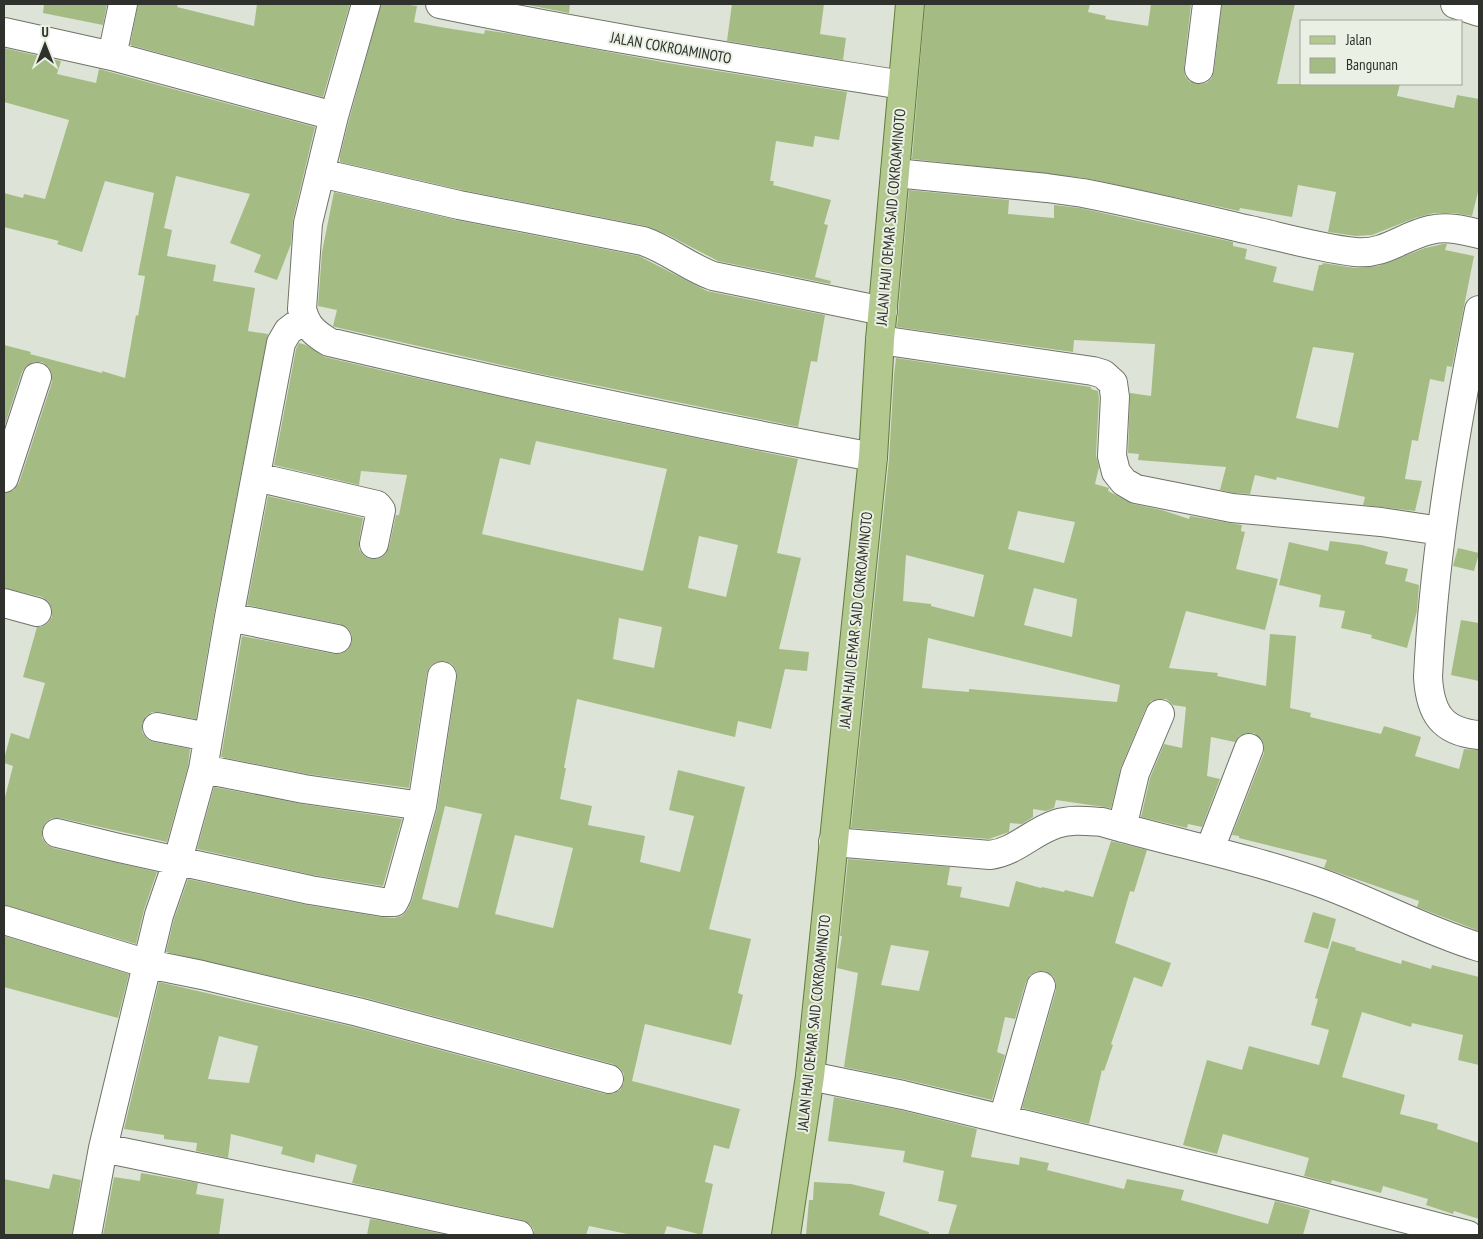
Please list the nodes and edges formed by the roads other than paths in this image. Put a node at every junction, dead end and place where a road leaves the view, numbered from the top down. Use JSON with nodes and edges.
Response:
{"nodes":[{"id":1,"x":123,"y":4,"type":"edge"},
{"id":2,"x":366,"y":4,"type":"edge"},
{"id":3,"x":440,"y":4,"type":"edge"},
{"id":4,"x":910,"y":4,"type":"edge"},
{"id":5,"x":1206,"y":4,"type":"edge"},
{"id":6,"x":1455,"y":4,"type":"edge"},
{"id":7,"x":1479,"y":12,"type":"edge"},
{"id":8,"x":4,"y":32,"type":"edge"},
{"id":9,"x":112,"y":56,"type":"junction"},
{"id":10,"x":1199,"y":69,"type":"dead end"},
{"id":11,"x":902,"y":85,"type":"junction"},
{"id":12,"x":334,"y":116,"type":"junction"},
{"id":13,"x":320,"y":173,"type":"junction"},
{"id":14,"x":895,"y":173,"type":"junction"},
{"id":15,"x":1479,"y":234,"type":"edge"},
{"id":16,"x":1479,"y":310,"type":"edge"},
{"id":17,"x":883,"y":311,"type":"junction"},
{"id":18,"x":304,"y":319,"type":"junction"},
{"id":19,"x":880,"y":340,"type":"junction"},
{"id":20,"x":37,"y":378,"type":"dead end"},
{"id":21,"x":873,"y":457,"type":"junction"},
{"id":22,"x":256,"y":477,"type":"junction"},
{"id":23,"x":4,"y":478,"type":"edge"},
{"id":24,"x":1441,"y":531,"type":"junction"},
{"id":25,"x":374,"y":544,"type":"dead end"},
{"id":26,"x":4,"y":603,"type":"edge"},
{"id":27,"x":37,"y":612,"type":"dead end"},
{"id":28,"x":229,"y":617,"type":"junction"},
{"id":29,"x":337,"y":639,"type":"dead end"},
{"id":30,"x":442,"y":676,"type":"dead end"},
{"id":31,"x":1160,"y":714,"type":"dead end"},
{"id":32,"x":158,"y":726,"type":"dead end"},
{"id":33,"x":1479,"y":735,"type":"edge"},
{"id":34,"x":208,"y":737,"type":"junction"},
{"id":35,"x":1248,"y":748,"type":"dead end"},
{"id":36,"x":203,"y":769,"type":"junction"},
{"id":37,"x":422,"y":806,"type":"junction"},
{"id":38,"x":1122,"y":828,"type":"junction"},
{"id":39,"x":57,"y":833,"type":"dead end"},
{"id":40,"x":833,"y":842,"type":"junction"},
{"id":41,"x":1210,"y":849,"type":"junction"},
{"id":42,"x":178,"y":860,"type":"junction"},
{"id":43,"x":4,"y":920,"type":"edge"},
{"id":44,"x":1479,"y":947,"type":"edge"},
{"id":45,"x":148,"y":964,"type":"junction"},
{"id":46,"x":1041,"y":986,"type":"dead end"},
{"id":47,"x":810,"y":1076,"type":"junction"},
{"id":48,"x":609,"y":1079,"type":"dead end"},
{"id":49,"x":1003,"y":1119,"type":"junction"},
{"id":50,"x":103,"y":1148,"type":"junction"},
{"id":51,"x":87,"y":1235,"type":"edge"},
{"id":52,"x":519,"y":1235,"type":"edge"},
{"id":53,"x":786,"y":1235,"type":"edge"},
{"id":54,"x":1468,"y":1235,"type":"edge"}],
"edges":[{"from":1,"to":9,"type":"street"},
{"from":2,"to":12,"type":"street"},
{"from":3,"to":11,"type":"street","name":"JALAN COKROAMINOTO"},
{"from":4,"to":11,"type":"main road","name":"JALAN HAJI OEMAR SAID COKROAMINOTO"},
{"from":5,"to":10,"type":"street"},
{"from":6,"to":7,"type":"street"},
{"from":8,"to":9,"type":"street"},
{"from":9,"to":12,"type":"street"},
{"from":11,"to":14,"type":"main road","name":"JALAN HAJI OEMAR SAID COKROAMINOTO"},
{"from":12,"to":13,"type":"street"},
{"from":13,"to":17,"type":"street"},
{"from":13,"to":18,"type":"street"},
{"from":14,"to":15,"type":"street"},
{"from":14,"to":17,"type":"main road","name":"JALAN HAJI OEMAR SAID COKROAMINOTO"},
{"from":16,"to":24,"type":"street"},
{"from":17,"to":19,"type":"main road","name":"JALAN HAJI OEMAR SAID COKROAMINOTO"},
{"from":18,"to":21,"type":"street"},
{"from":18,"to":22,"type":"street"},
{"from":19,"to":21,"type":"main road","name":"JALAN HAJI OEMAR SAID COKROAMINOTO"},
{"from":19,"to":24,"type":"street"},
{"from":20,"to":23,"type":"street"},
{"from":21,"to":40,"type":"main road","name":"JALAN HAJI OEMAR SAID COKROAMINOTO"},
{"from":22,"to":25,"type":"street"},
{"from":22,"to":28,"type":"street"},
{"from":24,"to":33,"type":"street"},
{"from":26,"to":27,"type":"street"},
{"from":28,"to":29,"type":"street"},
{"from":28,"to":34,"type":"street"},
{"from":30,"to":37,"type":"street"},
{"from":31,"to":38,"type":"street"},
{"from":32,"to":34,"type":"street"},
{"from":34,"to":36,"type":"street"},
{"from":35,"to":41,"type":"street"},
{"from":36,"to":37,"type":"street"},
{"from":36,"to":42,"type":"street"},
{"from":37,"to":42,"type":"street"},
{"from":38,"to":40,"type":"street"},
{"from":38,"to":41,"type":"street"},
{"from":39,"to":42,"type":"street"},
{"from":40,"to":47,"type":"main road","name":"JALAN HAJI OEMAR SAID COKROAMINOTO"},
{"from":41,"to":44,"type":"street"},
{"from":42,"to":45,"type":"street"},
{"from":43,"to":45,"type":"street"},
{"from":45,"to":48,"type":"street"},
{"from":45,"to":50,"type":"street"},
{"from":46,"to":49,"type":"street"},
{"from":47,"to":49,"type":"street"},
{"from":47,"to":53,"type":"main road","name":"JALAN HAJI OEMAR SAID COKROAMINOTO"},
{"from":49,"to":54,"type":"street"},
{"from":50,"to":51,"type":"street"},
{"from":50,"to":52,"type":"street"}]}
